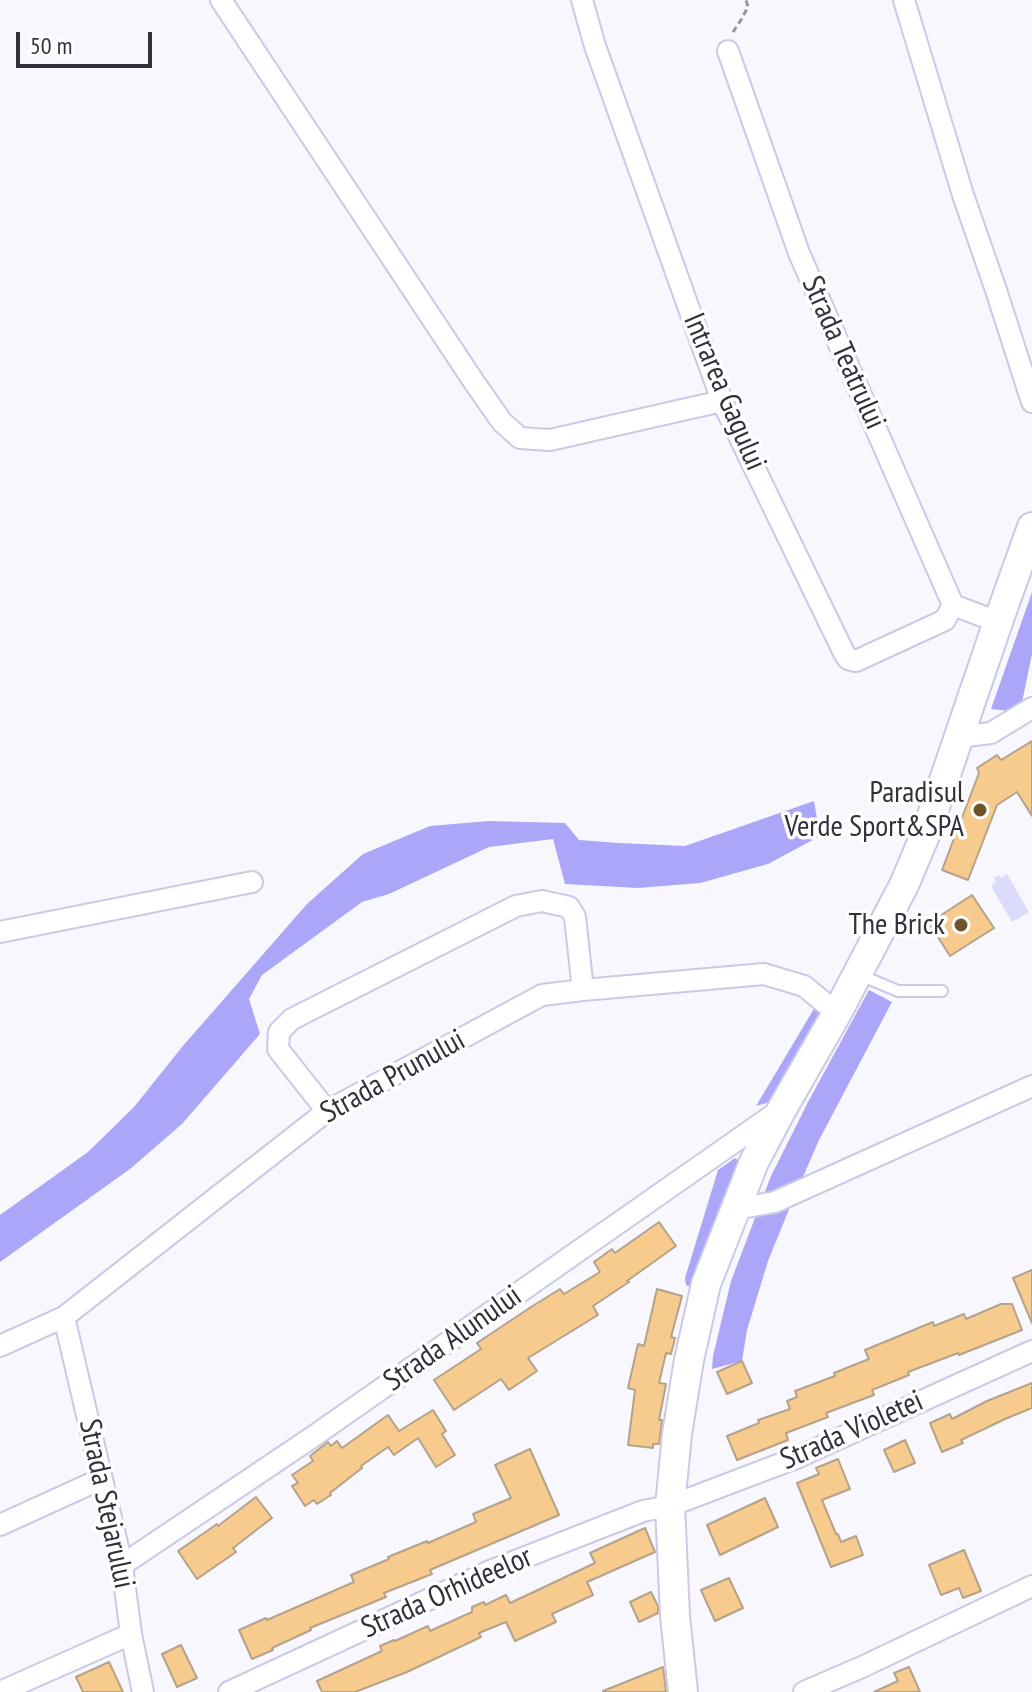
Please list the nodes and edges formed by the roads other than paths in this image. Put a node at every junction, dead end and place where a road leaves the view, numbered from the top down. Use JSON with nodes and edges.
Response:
{"nodes":[{"id":1,"x":221,"y":0,"type":"edge"},
{"id":2,"x":582,"y":0,"type":"edge"},
{"id":3,"x":904,"y":0,"type":"edge"},
{"id":4,"x":728,"y":51,"type":"road end"},
{"id":5,"x":722,"y":401,"type":"junction"},
{"id":6,"x":1032,"y":402,"type":"edge"},
{"id":7,"x":1032,"y":527,"type":"edge"},
{"id":8,"x":953,"y":605,"type":"junction"},
{"id":9,"x":998,"y":622,"type":"junction"},
{"id":10,"x":1032,"y":708,"type":"edge"},
{"id":11,"x":958,"y":737,"type":"junction"},
{"id":12,"x":252,"y":882,"type":"dead end"},
{"id":13,"x":0,"y":932,"type":"edge"},
{"id":14,"x":857,"y":974,"type":"junction"},
{"id":15,"x":583,"y":990,"type":"junction"},
{"id":16,"x":942,"y":991,"type":"dead end"},
{"id":17,"x":837,"y":1013,"type":"junction"},
{"id":18,"x":1032,"y":1086,"type":"edge"},
{"id":19,"x":782,"y":1109,"type":"junction"},
{"id":20,"x":327,"y":1111,"type":"junction"},
{"id":21,"x":736,"y":1209,"type":"junction"},
{"id":22,"x":64,"y":1317,"type":"junction"},
{"id":23,"x":0,"y":1346,"type":"edge"},
{"id":24,"x":1032,"y":1351,"type":"edge"},
{"id":25,"x":101,"y":1479,"type":"junction"},
{"id":26,"x":670,"y":1506,"type":"junction"},
{"id":27,"x":0,"y":1525,"type":"edge"},
{"id":28,"x":122,"y":1565,"type":"junction"},
{"id":29,"x":1032,"y":1586,"type":"edge"},
{"id":30,"x":131,"y":1634,"type":"junction"},
{"id":31,"x":0,"y":1692,"type":"edge"},
{"id":32,"x":143,"y":1692,"type":"edge"},
{"id":33,"x":229,"y":1692,"type":"edge"},
{"id":34,"x":683,"y":1692,"type":"edge"},
{"id":35,"x":804,"y":1692,"type":"edge"}],
"edges":[{"from":1,"to":5,"type":"street"},
{"from":2,"to":5,"type":"street","name":"Intrarea Gagului"},
{"from":3,"to":6,"type":"street"},
{"from":4,"to":8,"type":"street","name":"Strada Teatrului"},
{"from":5,"to":8,"type":"street","name":"Intrarea Gagului"},
{"from":7,"to":9,"type":"street"},
{"from":8,"to":9,"type":"street"},
{"from":9,"to":11,"type":"street"},
{"from":10,"to":11,"type":"street"},
{"from":11,"to":14,"type":"street"},
{"from":12,"to":13,"type":"street"},
{"from":14,"to":16,"type":"lane"},
{"from":14,"to":17,"type":"street"},
{"from":15,"to":17,"type":"street","name":"Strada Prunului"},
{"from":15,"to":20,"type":"street","name":"Strada Prunului"},
{"from":15,"to":20,"type":"street"},
{"from":17,"to":19,"type":"street"},
{"from":18,"to":21,"type":"street"},
{"from":19,"to":21,"type":"street"},
{"from":19,"to":28,"type":"street","name":"Strada Alunului"},
{"from":20,"to":22,"type":"street","name":"Strada Prunului"},
{"from":21,"to":26,"type":"street"},
{"from":22,"to":23,"type":"street","name":"Strada Prunului"},
{"from":22,"to":25,"type":"street","name":"Strada Stejarului"},
{"from":24,"to":26,"type":"street","name":"Strada Violetei"},
{"from":25,"to":27,"type":"street"},
{"from":25,"to":28,"type":"street","name":"Strada Stejarului"},
{"from":26,"to":33,"type":"street","name":"Strada Orhideelor"},
{"from":26,"to":34,"type":"street"},
{"from":28,"to":30,"type":"street","name":"Strada Stejarului"},
{"from":29,"to":35,"type":"street"},
{"from":30,"to":31,"type":"street"},
{"from":30,"to":32,"type":"street","name":"Strada Stejarului"}]}
